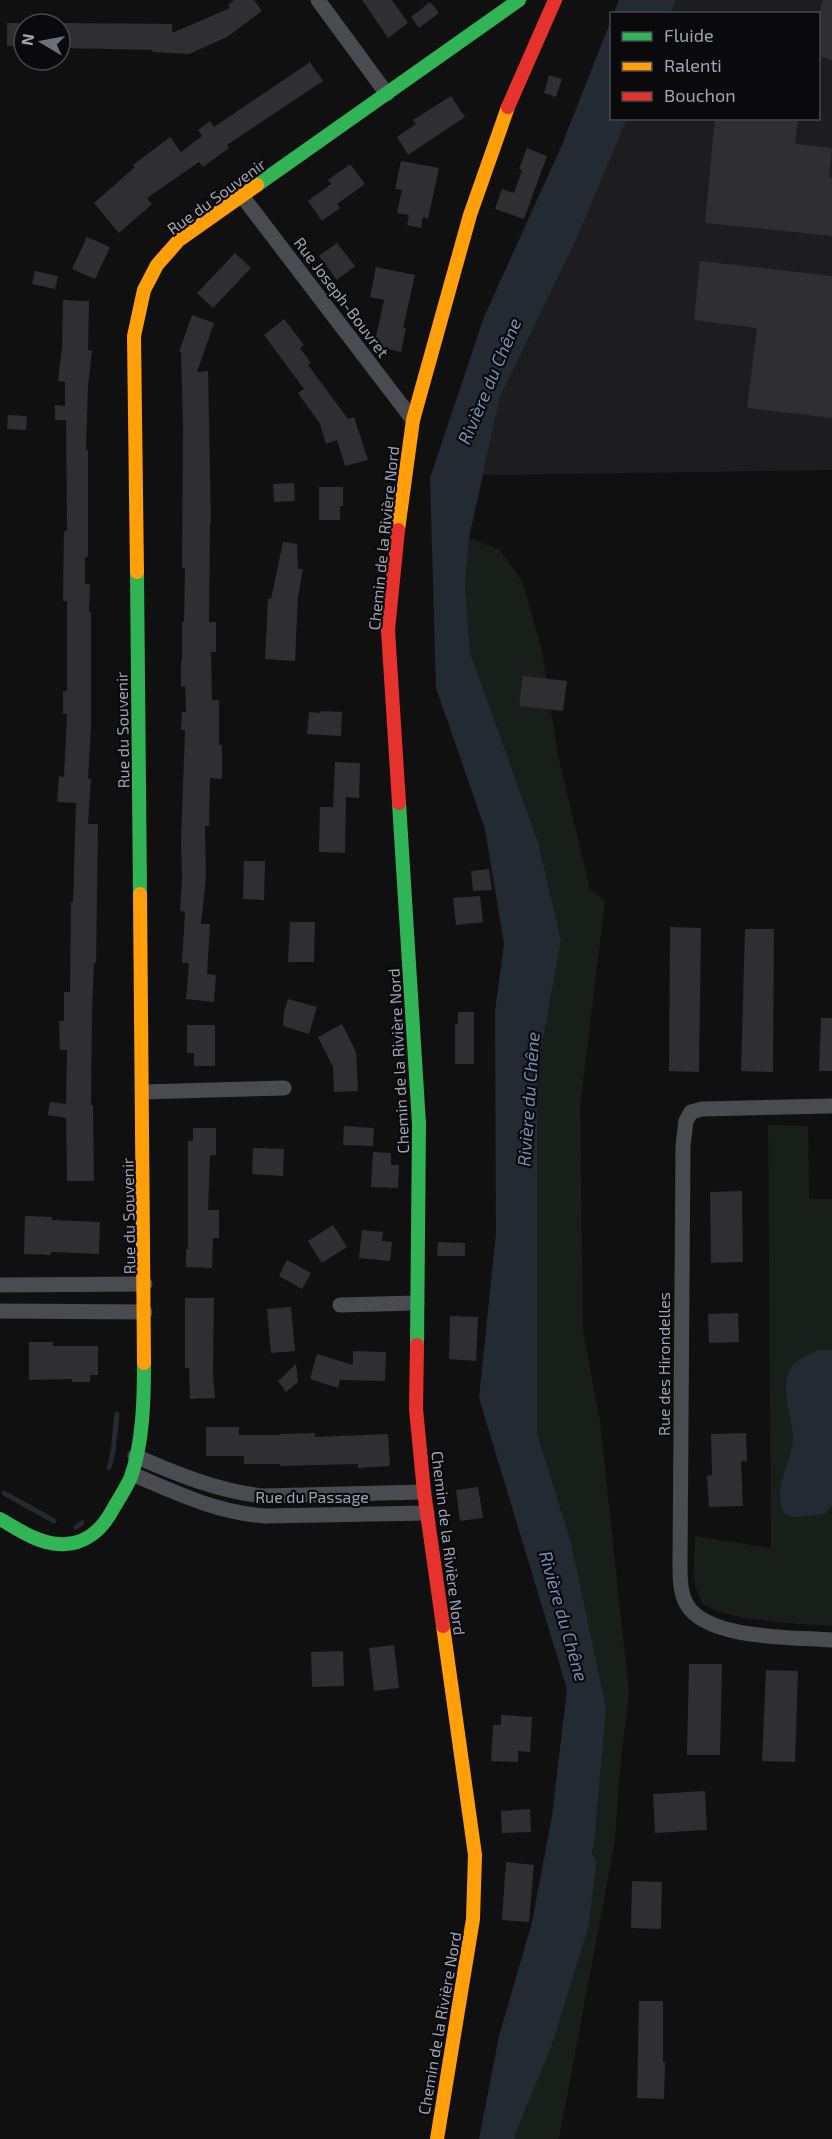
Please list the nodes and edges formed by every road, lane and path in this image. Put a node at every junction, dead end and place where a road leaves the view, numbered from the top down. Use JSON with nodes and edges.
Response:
{"nodes":[{"id":1,"x":318,"y":0,"type":"edge"},
{"id":2,"x":519,"y":0,"type":"edge"},
{"id":3,"x":555,"y":0,"type":"edge"},
{"id":4,"x":387,"y":94,"type":"junction"},
{"id":5,"x":242,"y":196,"type":"junction"},
{"id":6,"x":413,"y":420,"type":"junction"},
{"id":7,"x":284,"y":1088,"type":"dead end"},
{"id":8,"x":143,"y":1092,"type":"junction"},
{"id":9,"x":832,"y":1106,"type":"edge"},
{"id":10,"x":145,"y":1284,"type":"junction"},
{"id":11,"x":0,"y":1285,"type":"edge"},
{"id":12,"x":417,"y":1303,"type":"junction"},
{"id":13,"x":340,"y":1305,"type":"dead end"},
{"id":14,"x":0,"y":1311,"type":"edge"},
{"id":15,"x":145,"y":1312,"type":"junction"},
{"id":16,"x":135,"y":1456,"type":"junction"},
{"id":17,"x":132,"y":1474,"type":"junction"},
{"id":18,"x":424,"y":1492,"type":"junction"},
{"id":19,"x":427,"y":1513,"type":"junction"},
{"id":20,"x":0,"y":1519,"type":"edge"},
{"id":21,"x":832,"y":1640,"type":"edge"},
{"id":22,"x":437,"y":2139,"type":"edge"}],
"edges":[{"from":1,"to":4,"type":"street"},
{"from":2,"to":4,"type":"street","name":"Rue du Souvenir"},
{"from":3,"to":6,"type":"street","name":"Chemin de la Rivière Nord"},
{"from":4,"to":5,"type":"street","name":"Rue du Souvenir"},
{"from":5,"to":6,"type":"street","name":"Rue Joseph-Bouvret"},
{"from":5,"to":8,"type":"street","name":"Rue du Souvenir"},
{"from":6,"to":12,"type":"street","name":"Chemin de la Rivière Nord"},
{"from":7,"to":8,"type":"street"},
{"from":8,"to":10,"type":"street","name":"Rue du Souvenir"},
{"from":9,"to":21,"type":"street","name":"Rue des Hirondelles"},
{"from":10,"to":11,"type":"street"},
{"from":10,"to":15,"type":"street","name":"Rue du Souvenir"},
{"from":12,"to":13,"type":"street"},
{"from":12,"to":18,"type":"street","name":"Chemin de la Rivière Nord"},
{"from":14,"to":15,"type":"street"},
{"from":15,"to":16,"type":"street","name":"Rue du Souvenir"},
{"from":16,"to":17,"type":"street","name":"Rue du Souvenir"},
{"from":16,"to":18,"type":"street","name":"Rue du Passage"},
{"from":17,"to":19,"type":"street","name":"Rue du Passage"},
{"from":17,"to":20,"type":"street","name":"Rue du Souvenir"},
{"from":18,"to":19,"type":"street","name":"Chemin de la Rivière Nord"},
{"from":19,"to":22,"type":"street","name":"Chemin de la Rivière Nord"}]}
